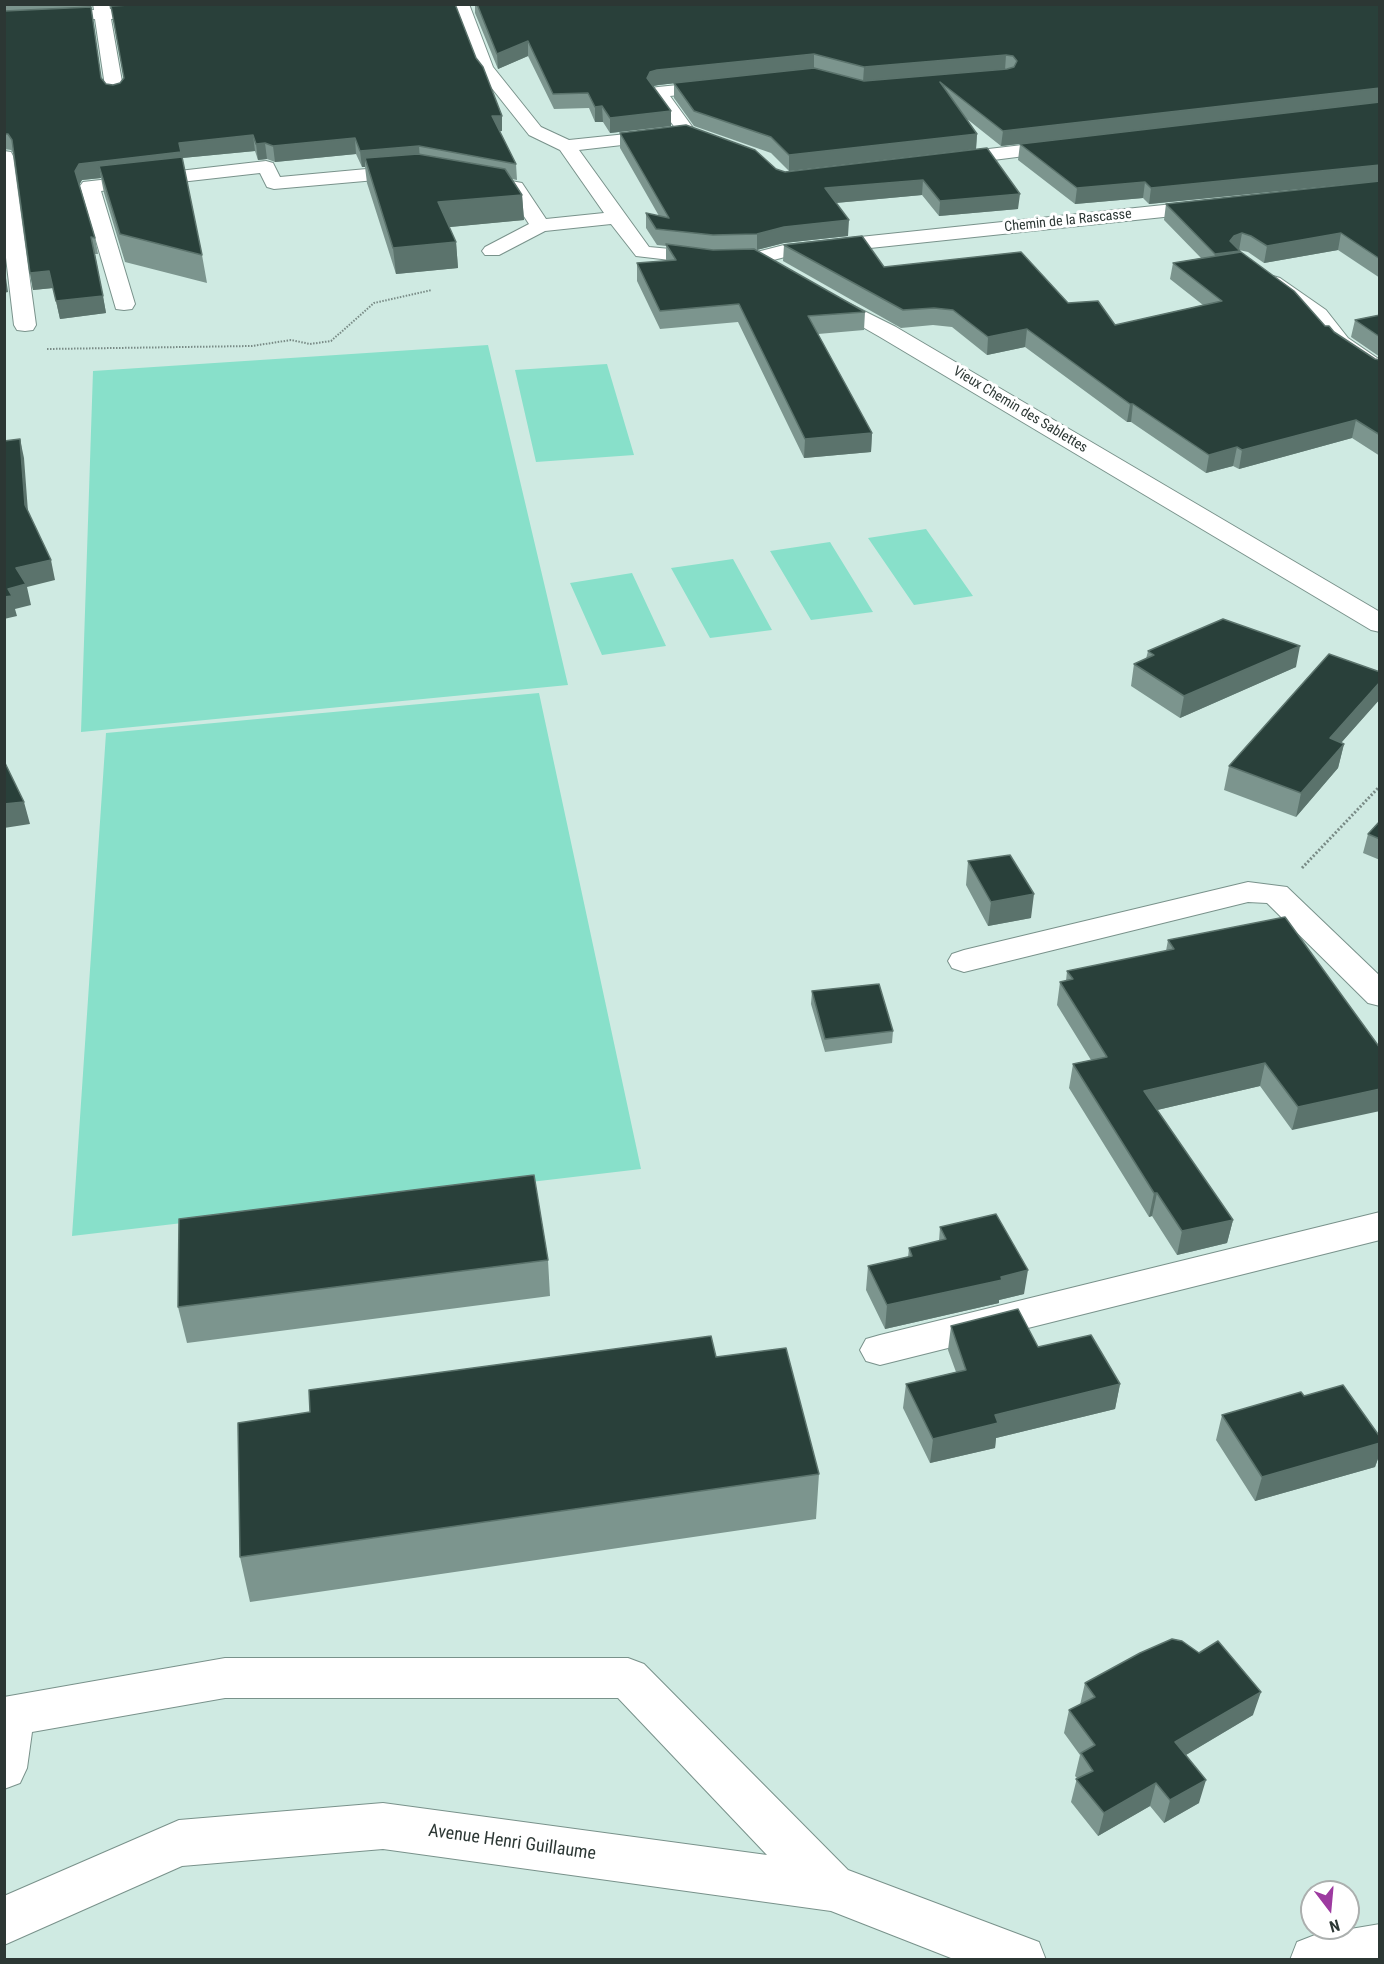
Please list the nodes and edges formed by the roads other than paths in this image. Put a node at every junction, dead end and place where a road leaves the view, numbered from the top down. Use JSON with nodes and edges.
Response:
{"nodes":[{"id":1,"x":461,"y":5,"type":"edge"},
{"id":2,"x":482,"y":6,"type":"edge"},
{"id":3,"x":101,"y":10,"type":"edge"},
{"id":4,"x":173,"y":12,"type":"edge"},
{"id":5,"x":4,"y":18,"type":"edge"},
{"id":6,"x":736,"y":84,"type":"edge"},
{"id":7,"x":115,"y":93,"type":"edge"},
{"id":8,"x":687,"y":132,"type":"junction"},
{"id":9,"x":709,"y":140,"type":"edge"},
{"id":10,"x":1082,"y":144,"type":"edge"},
{"id":11,"x":567,"y":146,"type":"junction"},
{"id":12,"x":4,"y":156,"type":"edge"},
{"id":13,"x":927,"y":162,"type":"edge"},
{"id":14,"x":432,"y":172,"type":"edge"},
{"id":15,"x":468,"y":178,"type":"edge"},
{"id":16,"x":1225,"y":204,"type":"edge"},
{"id":17,"x":616,"y":218,"type":"junction"},
{"id":18,"x":540,"y":226,"type":"junction"},
{"id":19,"x":492,"y":251,"type":"dead end"},
{"id":20,"x":758,"y":258,"type":"junction"},
{"id":21,"x":1258,"y":271,"type":"edge"},
{"id":22,"x":786,"y":275,"type":"edge"},
{"id":23,"x":805,"y":286,"type":"edge"},
{"id":24,"x":124,"y":304,"type":"dead end"},
{"id":25,"x":25,"y":325,"type":"dead end"},
{"id":26,"x":1380,"y":370,"type":"edge"},
{"id":27,"x":1380,"y":624,"type":"edge"},
{"id":28,"x":964,"y":961,"type":"dead end"},
{"id":29,"x":1380,"y":995,"type":"edge"},
{"id":30,"x":1380,"y":1226,"type":"edge"},
{"id":31,"x":880,"y":1350,"type":"dead end"},
{"id":32,"x":4,"y":1768,"type":"edge"},
{"id":33,"x":831,"y":1887,"type":"junction"},
{"id":34,"x":4,"y":1921,"type":"edge"},
{"id":35,"x":1380,"y":1948,"type":"edge"},
{"id":36,"x":1021,"y":1959,"type":"edge"},
{"id":37,"x":1315,"y":1959,"type":"edge"}],
"edges":[{"from":1,"to":2,"type":"street"},
{"from":1,"to":11,"type":"street"},
{"from":3,"to":4,"type":"street"},
{"from":3,"to":5,"type":"street"},
{"from":3,"to":7,"type":"street"},
{"from":6,"to":8,"type":"street"},
{"from":8,"to":9,"type":"street"},
{"from":8,"to":11,"type":"street"},
{"from":10,"to":13,"type":"street"},
{"from":11,"to":17,"type":"street"},
{"from":12,"to":25,"type":"street"},
{"from":14,"to":24,"type":"street"},
{"from":15,"to":18,"type":"street"},
{"from":16,"to":20,"type":"street","name":"Chemin de la Rascasse"},
{"from":17,"to":18,"type":"street"},
{"from":17,"to":20,"type":"street"},
{"from":18,"to":19,"type":"street"},
{"from":20,"to":22,"type":"street"},
{"from":21,"to":26,"type":"street"},
{"from":23,"to":27,"type":"street","name":"Vieux Chemin des Sablettes"},
{"from":28,"to":29,"type":"street"},
{"from":30,"to":31,"type":"street"},
{"from":32,"to":33,"type":"street"},
{"from":33,"to":34,"type":"street","name":"Avenue Henri Guillaume"},
{"from":33,"to":36,"type":"street","name":"Avenue Henri Guillaume"},
{"from":35,"to":37,"type":"street"}]}
